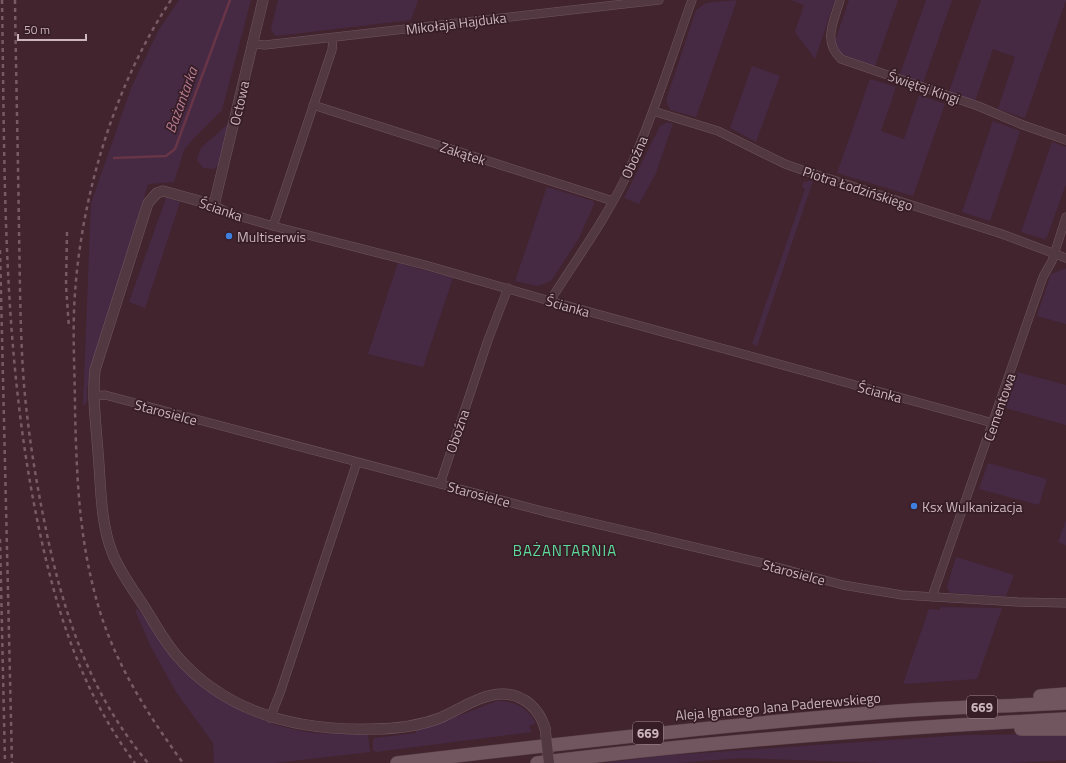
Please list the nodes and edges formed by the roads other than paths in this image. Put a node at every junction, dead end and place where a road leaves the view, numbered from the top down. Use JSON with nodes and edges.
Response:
{"nodes":[{"id":1,"x":263,"y":0,"type":"edge"},
{"id":2,"x":659,"y":0,"type":"edge"},
{"id":3,"x":692,"y":0,"type":"edge"},
{"id":4,"x":840,"y":0,"type":"edge"},
{"id":5,"x":333,"y":38,"type":"junction"},
{"id":6,"x":253,"y":44,"type":"junction"},
{"id":7,"x":312,"y":106,"type":"junction"},
{"id":8,"x":653,"y":111,"type":"junction"},
{"id":9,"x":1066,"y":140,"type":"edge"},
{"id":10,"x":613,"y":201,"type":"junction"},
{"id":11,"x":214,"y":205,"type":"junction"},
{"id":12,"x":1066,"y":217,"type":"edge"},
{"id":13,"x":273,"y":226,"type":"junction"},
{"id":14,"x":1054,"y":253,"type":"junction"},
{"id":15,"x":1066,"y":258,"type":"edge"},
{"id":16,"x":508,"y":288,"type":"junction"},
{"id":17,"x":550,"y":302,"type":"junction"},
{"id":18,"x":94,"y":396,"type":"junction"},
{"id":19,"x":993,"y":423,"type":"junction"},
{"id":20,"x":356,"y":462,"type":"junction"},
{"id":21,"x":440,"y":484,"type":"junction"},
{"id":22,"x":932,"y":597,"type":"junction"},
{"id":23,"x":1066,"y":603,"type":"edge"},
{"id":24,"x":1066,"y":694,"type":"edge"},
{"id":25,"x":1066,"y":703,"type":"edge"},
{"id":26,"x":899,"y":711,"type":"junction"},
{"id":27,"x":270,"y":718,"type":"junction"},
{"id":28,"x":1066,"y":718,"type":"edge"},
{"id":29,"x":1066,"y":729,"type":"edge"},
{"id":30,"x":867,"y":731,"type":"junction"},
{"id":31,"x":398,"y":763,"type":"edge"},
{"id":32,"x":537,"y":763,"type":"edge"},
{"id":33,"x":549,"y":763,"type":"edge"}],
"edges":[{"from":1,"to":6,"type":"street","name":"Octowa"},
{"from":2,"to":5,"type":"street","name":"Mikołaja Hajduka"},
{"from":3,"to":8,"type":"street","name":"Oboźna"},
{"from":4,"to":9,"type":"street","name":"Świętej Kingi"},
{"from":5,"to":6,"type":"street","name":"Mikołaja Hajduka"},
{"from":5,"to":7,"type":"street"},
{"from":6,"to":11,"type":"street","name":"Octowa"},
{"from":7,"to":10,"type":"street","name":"Zakątek"},
{"from":7,"to":13,"type":"street"},
{"from":8,"to":10,"type":"street","name":"Oboźna"},
{"from":8,"to":14,"type":"street","name":"Piotra Łodzińskiego"},
{"from":10,"to":17,"type":"street","name":"Oboźna"},
{"from":11,"to":13,"type":"street","name":"Ścianka"},
{"from":11,"to":18,"type":"street","name":"Ścianka"},
{"from":12,"to":14,"type":"street","name":"Cementowa"},
{"from":13,"to":16,"type":"street","name":"Ścianka"},
{"from":14,"to":15,"type":"street","name":"Piotra Łodzińskiego"},
{"from":14,"to":19,"type":"street","name":"Cementowa"},
{"from":16,"to":17,"type":"street","name":"Ścianka"},
{"from":16,"to":21,"type":"street","name":"Oboźna"},
{"from":17,"to":19,"type":"street","name":"Ścianka"},
{"from":18,"to":20,"type":"street","name":"Starosielce"},
{"from":18,"to":27,"type":"street"},
{"from":19,"to":22,"type":"street","name":"Cementowa"},
{"from":20,"to":21,"type":"street","name":"Starosielce"},
{"from":20,"to":27,"type":"street"},
{"from":21,"to":22,"type":"street","name":"Starosielce"},
{"from":22,"to":23,"type":"street","name":"Starosielce"},
{"from":24,"to":26,"type":"main road"},
{"from":25,"to":26,"type":"main road","name":"Aleja Ignacego Jana Paderewskiego","number":"669"},
{"from":26,"to":31,"type":"main road","name":"Aleja Ignacego Jana Paderewskiego","number":"669"},
{"from":27,"to":33,"type":"street","bridge":true},
{"from":28,"to":30,"type":"main road","number":"669"},
{"from":29,"to":30,"type":"main road"},
{"from":30,"to":32,"type":"main road","number":"669"}]}
